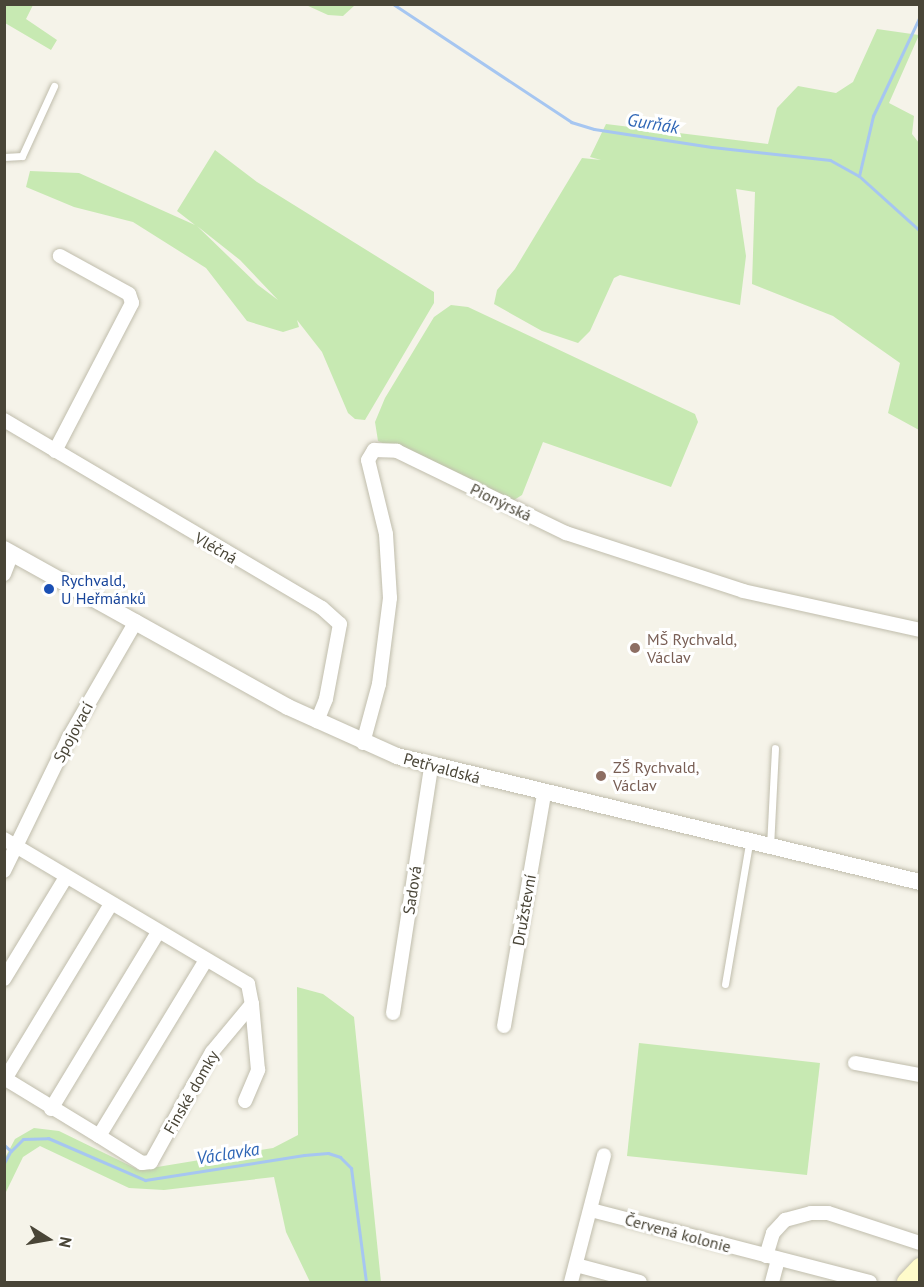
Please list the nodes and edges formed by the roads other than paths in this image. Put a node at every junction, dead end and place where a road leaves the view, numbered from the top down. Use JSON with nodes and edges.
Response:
{"nodes":[{"id":1,"x":54,"y":86,"type":"dead end"},
{"id":2,"x":4,"y":157,"type":"edge"},
{"id":3,"x":60,"y":256,"type":"dead end"},
{"id":4,"x":4,"y":420,"type":"edge"},
{"id":5,"x":55,"y":452,"type":"junction"},
{"id":6,"x":8,"y":551,"type":"edge"},
{"id":7,"x":4,"y":574,"type":"edge"},
{"id":8,"x":136,"y":621,"type":"junction"},
{"id":9,"x":920,"y":630,"type":"edge"},
{"id":10,"x":317,"y":722,"type":"junction"},
{"id":11,"x":363,"y":743,"type":"junction"},
{"id":12,"x":775,"y":748,"type":"dead end"},
{"id":13,"x":431,"y":766,"type":"junction"},
{"id":14,"x":544,"y":794,"type":"junction"},
{"id":15,"x":4,"y":839,"type":"edge"},
{"id":16,"x":749,"y":843,"type":"junction"},
{"id":17,"x":18,"y":847,"type":"junction"},
{"id":18,"x":770,"y":848,"type":"junction"},
{"id":19,"x":4,"y":871,"type":"edge"},
{"id":20,"x":66,"y":877,"type":"junction"},
{"id":21,"x":920,"y":882,"type":"edge"},
{"id":22,"x":111,"y":904,"type":"junction"},
{"id":23,"x":158,"y":932,"type":"junction"},
{"id":24,"x":206,"y":960,"type":"junction"},
{"id":25,"x":4,"y":979,"type":"edge"},
{"id":26,"x":725,"y":984,"type":"dead end"},
{"id":27,"x":252,"y":1004,"type":"junction"},
{"id":28,"x":393,"y":1013,"type":"dead end"},
{"id":29,"x":504,"y":1026,"type":"dead end"},
{"id":30,"x":855,"y":1063,"type":"dead end"},
{"id":31,"x":920,"y":1075,"type":"edge"},
{"id":32,"x":5,"y":1078,"type":"edge"},
{"id":33,"x":245,"y":1101,"type":"dead end"},
{"id":34,"x":51,"y":1109,"type":"junction"},
{"id":35,"x":99,"y":1136,"type":"junction"},
{"id":36,"x":604,"y":1155,"type":"dead end"},
{"id":37,"x":591,"y":1210,"type":"junction"},
{"id":38,"x":920,"y":1243,"type":"edge"},
{"id":39,"x":772,"y":1258,"type":"junction"},
{"id":40,"x":576,"y":1265,"type":"junction"},
{"id":41,"x":920,"y":1268,"type":"edge"},
{"id":42,"x":571,"y":1282,"type":"edge"},
{"id":43,"x":640,"y":1282,"type":"edge"},
{"id":44,"x":772,"y":1282,"type":"edge"},
{"id":45,"x":870,"y":1282,"type":"edge"},
{"id":46,"x":906,"y":1282,"type":"edge"}],
"edges":[{"from":1,"to":2,"type":"lane"},
{"from":3,"to":5,"type":"street"},
{"from":4,"to":5,"type":"street","name":"Vléčná"},
{"from":5,"to":10,"type":"street","name":"Vléčná"},
{"from":6,"to":7,"type":"street"},
{"from":6,"to":8,"type":"street","name":"Petřvaldská"},
{"from":8,"to":10,"type":"street","name":"Petřvaldská"},
{"from":8,"to":17,"type":"street","name":"Spojovací"},
{"from":9,"to":11,"type":"street","name":"Pionýrská"},
{"from":10,"to":11,"type":"street","name":"Petřvaldská"},
{"from":11,"to":13,"type":"street","name":"Petřvaldská"},
{"from":12,"to":18,"type":"lane"},
{"from":13,"to":14,"type":"street","name":"Petřvaldská"},
{"from":13,"to":28,"type":"street","name":"Sadová"},
{"from":14,"to":16,"type":"street","name":"Petřvaldská"},
{"from":14,"to":29,"type":"street","name":"Družstevní"},
{"from":15,"to":17,"type":"street"},
{"from":16,"to":18,"type":"street","name":"Petřvaldská"},
{"from":16,"to":26,"type":"lane"},
{"from":17,"to":19,"type":"street"},
{"from":17,"to":20,"type":"street"},
{"from":18,"to":21,"type":"street","name":"Petřvaldská"},
{"from":20,"to":22,"type":"street"},
{"from":20,"to":25,"type":"street"},
{"from":22,"to":23,"type":"street"},
{"from":22,"to":32,"type":"street","name":"Finské domky"},
{"from":23,"to":24,"type":"street"},
{"from":23,"to":34,"type":"street"},
{"from":24,"to":27,"type":"street"},
{"from":24,"to":35,"type":"street"},
{"from":27,"to":33,"type":"street"},
{"from":27,"to":35,"type":"street","name":"Finské domky"},
{"from":30,"to":31,"type":"street"},
{"from":32,"to":34,"type":"street","name":"Finské domky"},
{"from":34,"to":35,"type":"street","name":"Finské domky"},
{"from":36,"to":37,"type":"street"},
{"from":37,"to":39,"type":"street","name":"Červená kolonie"},
{"from":37,"to":40,"type":"street"},
{"from":38,"to":39,"type":"street"},
{"from":39,"to":44,"type":"street"},
{"from":39,"to":45,"type":"street","name":"Červená kolonie"},
{"from":40,"to":42,"type":"street"},
{"from":40,"to":43,"type":"street"},
{"from":41,"to":46,"type":"main road"}]}
